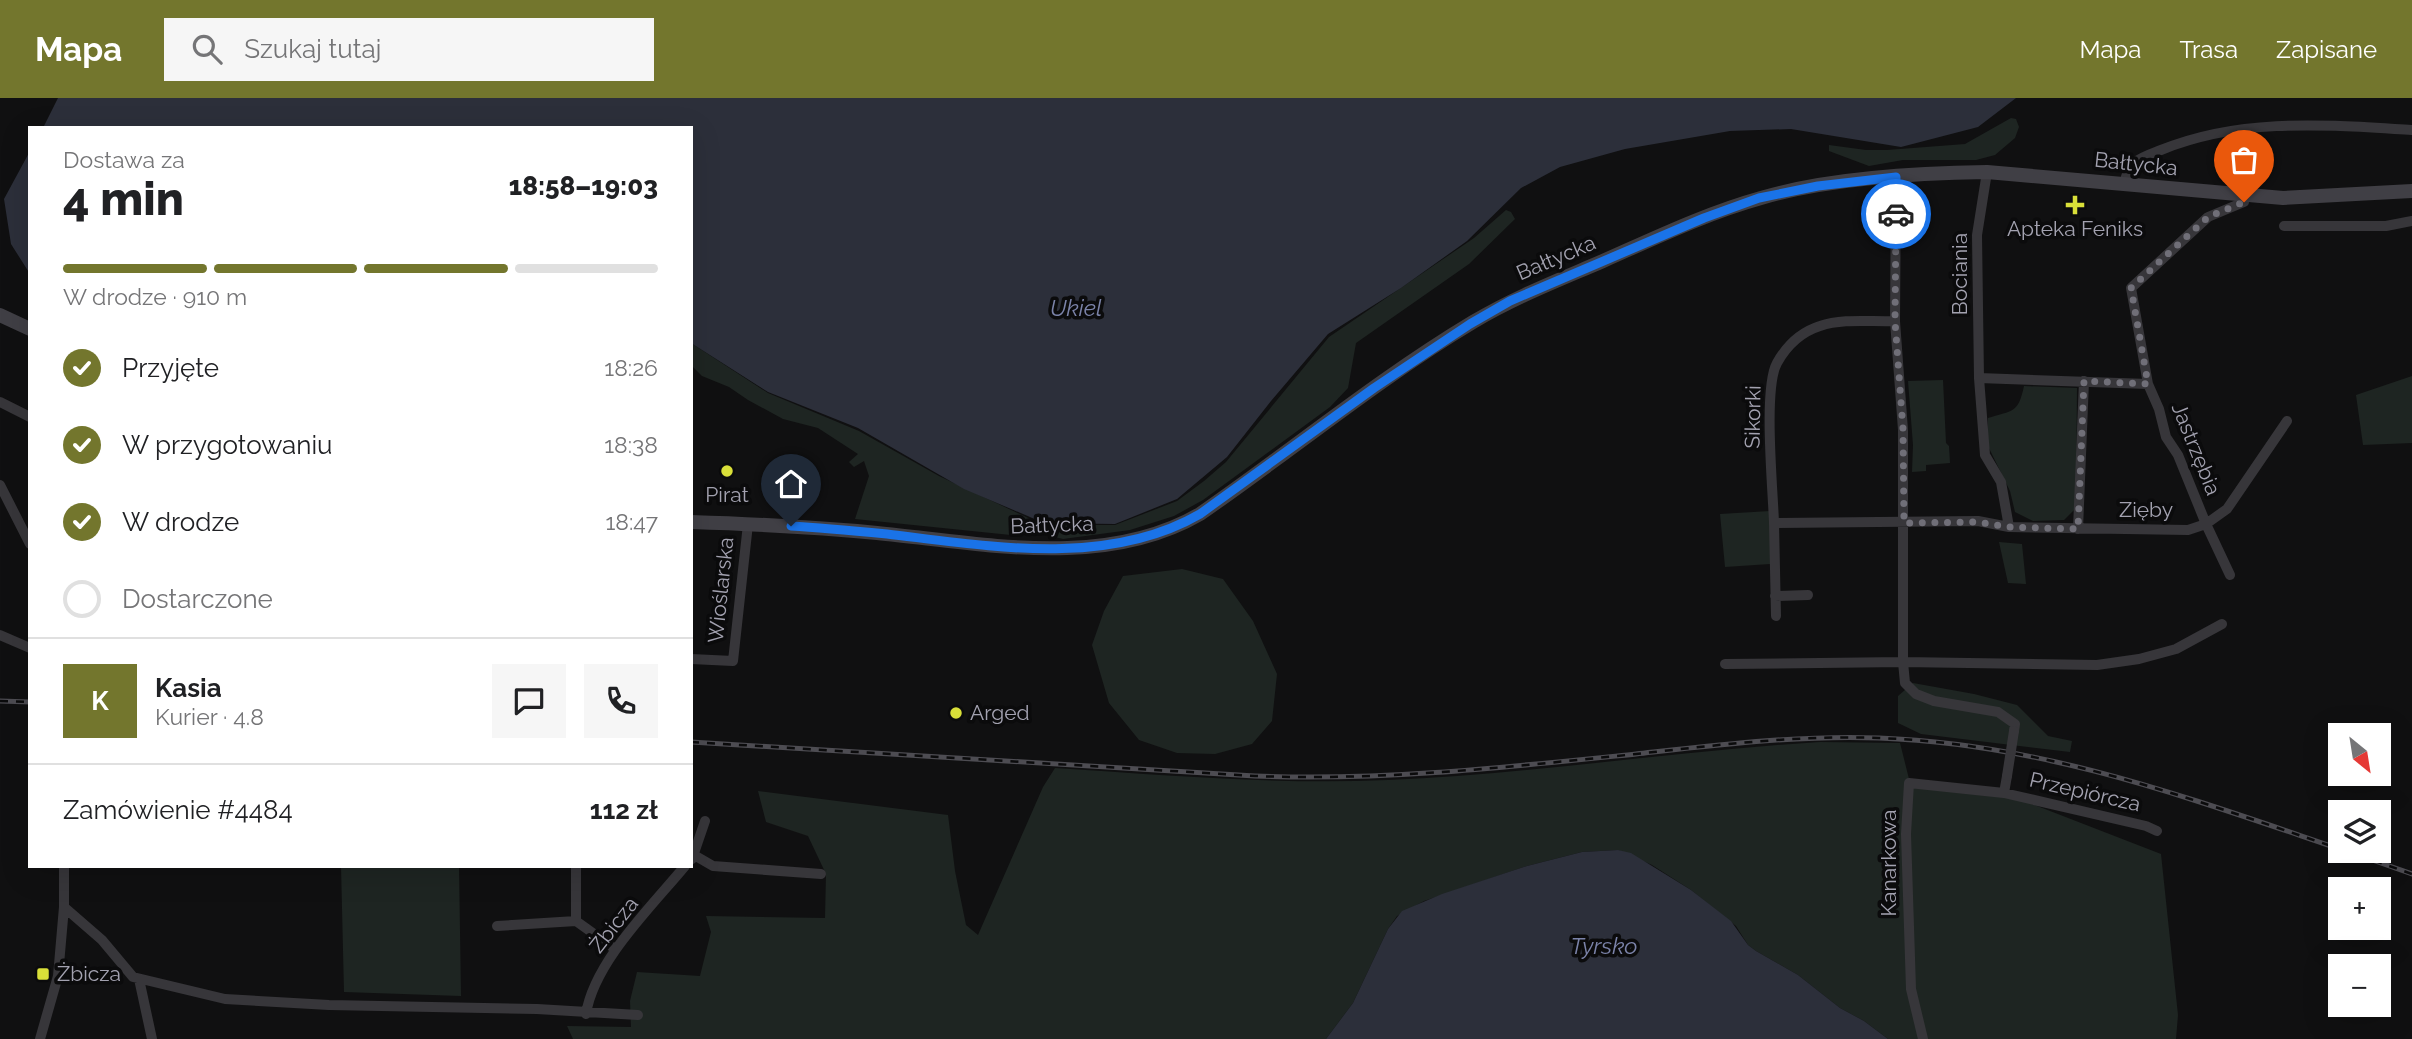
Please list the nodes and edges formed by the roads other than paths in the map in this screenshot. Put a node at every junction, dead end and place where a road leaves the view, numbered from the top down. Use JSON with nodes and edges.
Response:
{"nodes":[{"id":1,"x":2412,"y":130,"type":"edge"},
{"id":2,"x":1987,"y":172,"type":"junction"},
{"id":3,"x":1896,"y":177,"type":"junction"},
{"id":4,"x":2125,"y":184,"type":"junction"},
{"id":5,"x":2412,"y":191,"type":"edge"},
{"id":6,"x":2244,"y":195,"type":"junction"},
{"id":7,"x":2412,"y":221,"type":"edge"},
{"id":8,"x":2284,"y":226,"type":"dead end"},
{"id":9,"x":0,"y":315,"type":"edge"},
{"id":10,"x":1895,"y":321,"type":"junction"},
{"id":11,"x":28,"y":327,"type":"edge"},
{"id":12,"x":1979,"y":377,"type":"junction"},
{"id":13,"x":2084,"y":381,"type":"junction"},
{"id":14,"x":2148,"y":384,"type":"junction"},
{"id":15,"x":0,"y":402,"type":"edge"},
{"id":16,"x":28,"y":416,"type":"edge"},
{"id":17,"x":2287,"y":421,"type":"dead end"},
{"id":18,"x":0,"y":485,"type":"edge"},
{"id":19,"x":693,"y":522,"type":"edge"},
{"id":20,"x":1774,"y":523,"type":"junction"},
{"id":21,"x":1904,"y":523,"type":"junction"},
{"id":22,"x":748,"y":524,"type":"junction"},
{"id":23,"x":2206,"y":524,"type":"junction"},
{"id":24,"x":2009,"y":527,"type":"junction"},
{"id":25,"x":2078,"y":529,"type":"junction"},
{"id":26,"x":28,"y":540,"type":"edge"},
{"id":27,"x":2230,"y":575,"type":"dead end"},
{"id":28,"x":1808,"y":595,"type":"dead end"},
{"id":29,"x":1775,"y":596,"type":"junction"},
{"id":30,"x":1776,"y":616,"type":"dead end"},
{"id":31,"x":2222,"y":624,"type":"dead end"},
{"id":32,"x":0,"y":635,"type":"edge"},
{"id":33,"x":28,"y":647,"type":"edge"},
{"id":34,"x":693,"y":659,"type":"edge"},
{"id":35,"x":1903,"y":662,"type":"junction"},
{"id":36,"x":1725,"y":664,"type":"dead end"},
{"id":37,"x":2004,"y":793,"type":"junction"},
{"id":38,"x":705,"y":821,"type":"dead end"},
{"id":39,"x":2157,"y":831,"type":"dead end"},
{"id":40,"x":693,"y":857,"type":"edge"},
{"id":41,"x":64,"y":868,"type":"edge"},
{"id":42,"x":576,"y":868,"type":"edge"},
{"id":43,"x":683,"y":868,"type":"edge"},
{"id":44,"x":821,"y":874,"type":"dead end"},
{"id":45,"x":64,"y":907,"type":"junction"},
{"id":46,"x":576,"y":921,"type":"junction"},
{"id":47,"x":496,"y":926,"type":"dead end"},
{"id":48,"x":615,"y":949,"type":"junction"},
{"id":49,"x":139,"y":979,"type":"junction"},
{"id":50,"x":586,"y":1014,"type":"junction"},
{"id":51,"x":638,"y":1015,"type":"dead end"},
{"id":52,"x":40,"y":1039,"type":"edge"},
{"id":53,"x":152,"y":1039,"type":"edge"},
{"id":54,"x":1923,"y":1039,"type":"edge"}],
"edges":[{"from":1,"to":4,"type":"street"},
{"from":2,"to":3,"type":"main road","name":"Bałtycka"},
{"from":2,"to":4,"type":"main road","name":"Bałtycka"},
{"from":2,"to":12,"type":"street","name":"Bociania"},
{"from":3,"to":10,"type":"street"},
{"from":3,"to":22,"type":"main road","name":"Bałtycka"},
{"from":4,"to":6,"type":"main road","name":"Bałtycka"},
{"from":5,"to":6,"type":"main road","name":"Bałtycka"},
{"from":6,"to":14,"type":"street","name":"Jastrzębia"},
{"from":7,"to":8,"type":"street"},
{"from":9,"to":11,"type":"main road"},
{"from":10,"to":20,"type":"street","name":"Sikorki"},
{"from":10,"to":21,"type":"street"},
{"from":12,"to":13,"type":"street"},
{"from":12,"to":24,"type":"street","name":"Bociania"},
{"from":13,"to":14,"type":"street"},
{"from":13,"to":25,"type":"street"},
{"from":14,"to":23,"type":"street","name":"Jastrzębia"},
{"from":15,"to":16,"type":"street"},
{"from":17,"to":23,"type":"street"},
{"from":18,"to":26,"type":"street"},
{"from":19,"to":22,"type":"main road","name":"Bałtycka"},
{"from":20,"to":21,"type":"street"},
{"from":20,"to":29,"type":"street","name":"Sikorki"},
{"from":21,"to":24,"type":"street","name":"Zięby"},
{"from":21,"to":35,"type":"street"},
{"from":22,"to":34,"type":"street","name":"Wioślarska"},
{"from":23,"to":25,"type":"street","name":"Zięby"},
{"from":23,"to":27,"type":"street","name":"Jastrzębia"},
{"from":24,"to":25,"type":"street","name":"Zięby"},
{"from":28,"to":29,"type":"street"},
{"from":29,"to":30,"type":"street","name":"Sikorki"},
{"from":31,"to":35,"type":"street"},
{"from":32,"to":33,"type":"street"},
{"from":35,"to":36,"type":"street"},
{"from":35,"to":37,"type":"street","bridge":true},
{"from":37,"to":39,"type":"street","name":"Przepiórcza"},
{"from":37,"to":54,"type":"street","name":"Kanarkowa"},
{"from":38,"to":40,"type":"street"},
{"from":40,"to":44,"type":"street"},
{"from":41,"to":45,"type":"street"},
{"from":42,"to":46,"type":"street"},
{"from":43,"to":48,"type":"street","name":"Żbicza"},
{"from":45,"to":49,"type":"street"},
{"from":45,"to":52,"type":"street"},
{"from":46,"to":47,"type":"street"},
{"from":46,"to":48,"type":"street"},
{"from":48,"to":50,"type":"street","name":"Żbicza"},
{"from":49,"to":50,"type":"street"},
{"from":49,"to":53,"type":"street"},
{"from":50,"to":51,"type":"street"}]}
